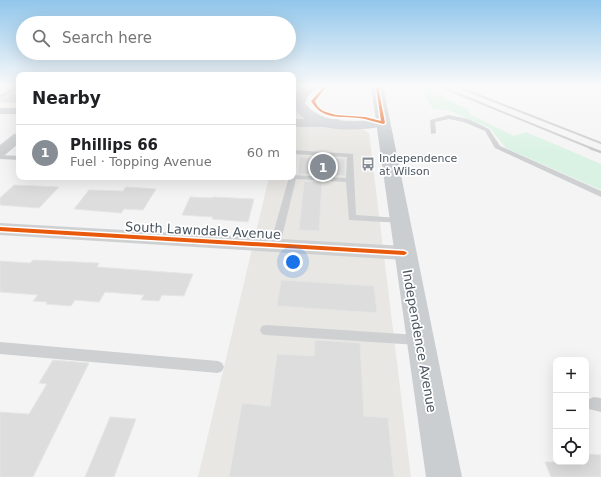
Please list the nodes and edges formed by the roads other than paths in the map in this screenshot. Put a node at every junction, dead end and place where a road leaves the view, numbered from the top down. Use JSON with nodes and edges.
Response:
{"nodes":[{"id":1,"x":300,"y":108,"type":"edge"},
{"id":2,"x":317,"y":108,"type":"edge"},
{"id":3,"x":381,"y":108,"type":"edge"},
{"id":4,"x":0,"y":111,"type":"edge"},
{"id":5,"x":16,"y":111,"type":"edge"},
{"id":6,"x":296,"y":123,"type":"edge"},
{"id":7,"x":336,"y":123,"type":"junction"},
{"id":8,"x":383,"y":123,"type":"junction"},
{"id":9,"x":433,"y":133,"type":"dead end"},
{"id":10,"x":16,"y":139,"type":"edge"},
{"id":11,"x":0,"y":152,"type":"edge"},
{"id":12,"x":296,"y":152,"type":"edge"},
{"id":13,"x":0,"y":157,"type":"edge"},
{"id":14,"x":16,"y":158,"type":"edge"},
{"id":15,"x":296,"y":177,"type":"edge"},
{"id":16,"x":292,"y":180,"type":"edge"},
{"id":17,"x":350,"y":180,"type":"junction"},
{"id":18,"x":601,"y":194,"type":"edge"},
{"id":19,"x":399,"y":221,"type":"junction"},
{"id":20,"x":0,"y":229,"type":"edge"},
{"id":21,"x":275,"y":245,"type":"junction"},
{"id":22,"x":404,"y":253,"type":"junction"},
{"id":23,"x":266,"y":330,"type":"dead end"},
{"id":24,"x":419,"y":340,"type":"junction"},
{"id":25,"x":0,"y":348,"type":"edge"},
{"id":26,"x":218,"y":367,"type":"dead end"},
{"id":27,"x":444,"y":477,"type":"edge"}],
"edges":[{"from":1,"to":7,"type":"main road"},
{"from":2,"to":8,"type":"main road"},
{"from":3,"to":8,"type":"main road","name":"Independence Avenue"},
{"from":4,"to":5,"type":"street"},
{"from":6,"to":7,"type":"street"},
{"from":7,"to":8,"type":"main road"},
{"from":8,"to":19,"type":"main road","name":"Independence Avenue"},
{"from":9,"to":18,"type":"lane"},
{"from":10,"to":11,"type":"street"},
{"from":12,"to":17,"type":"lane"},
{"from":13,"to":14,"type":"lane"},
{"from":15,"to":17,"type":"lane"},
{"from":16,"to":21,"type":"lane"},
{"from":17,"to":19,"type":"lane"},
{"from":19,"to":22,"type":"main road","name":"Independence Avenue"},
{"from":20,"to":21,"type":"street","name":"South Lawndale Avenue"},
{"from":21,"to":22,"type":"street","name":"South Lawndale Avenue"},
{"from":22,"to":24,"type":"main road","name":"Independence Avenue"},
{"from":23,"to":24,"type":"lane"},
{"from":24,"to":27,"type":"main road","name":"Independence Avenue"},
{"from":25,"to":26,"type":"lane"}]}
